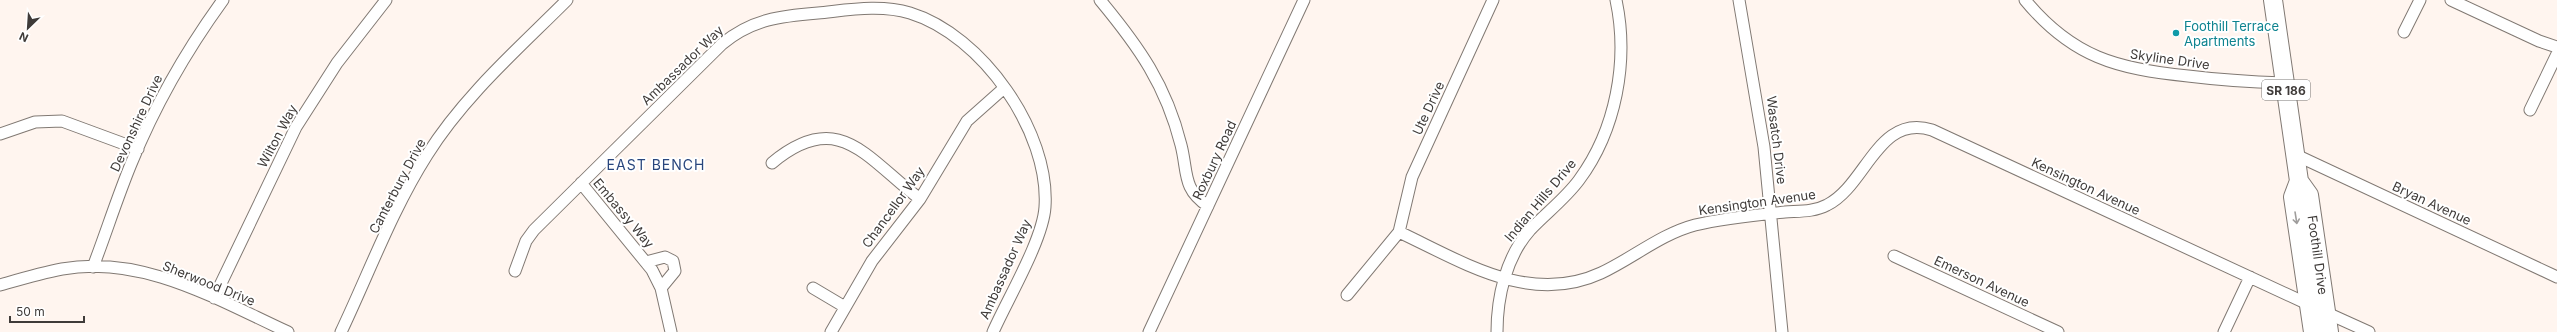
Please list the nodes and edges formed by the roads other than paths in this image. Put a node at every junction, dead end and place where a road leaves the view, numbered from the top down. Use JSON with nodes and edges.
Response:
{"nodes":[{"id":1,"x":223,"y":0,"type":"edge"},
{"id":2,"x":386,"y":0,"type":"edge"},
{"id":3,"x":567,"y":0,"type":"edge"},
{"id":4,"x":1100,"y":0,"type":"edge"},
{"id":5,"x":1304,"y":0,"type":"edge"},
{"id":6,"x":1494,"y":0,"type":"edge"},
{"id":7,"x":1616,"y":0,"type":"edge"},
{"id":8,"x":1739,"y":0,"type":"edge"},
{"id":9,"x":2025,"y":0,"type":"edge"},
{"id":10,"x":2273,"y":0,"type":"edge"},
{"id":11,"x":2420,"y":0,"type":"edge"},
{"id":12,"x":2451,"y":0,"type":"edge"},
{"id":13,"x":2404,"y":32,"type":"dead end"},
{"id":14,"x":2557,"y":47,"type":"edge"},
{"id":15,"x":2557,"y":54,"type":"edge"},
{"id":16,"x":2285,"y":82,"type":"junction"},
{"id":17,"x":1003,"y":89,"type":"junction"},
{"id":18,"x":2530,"y":110,"type":"dead end"},
{"id":19,"x":0,"y":134,"type":"edge"},
{"id":20,"x":138,"y":149,"type":"junction"},
{"id":21,"x":2296,"y":155,"type":"junction"},
{"id":22,"x":772,"y":163,"type":"dead end"},
{"id":23,"x":2300,"y":181,"type":"junction"},
{"id":24,"x":581,"y":183,"type":"junction"},
{"id":25,"x":920,"y":199,"type":"junction"},
{"id":26,"x":1208,"y":206,"type":"junction"},
{"id":27,"x":1772,"y":213,"type":"junction"},
{"id":28,"x":1399,"y":232,"type":"junction"},
{"id":29,"x":1894,"y":256,"type":"dead end"},
{"id":30,"x":646,"y":262,"type":"junction"},
{"id":31,"x":93,"y":267,"type":"junction"},
{"id":32,"x":515,"y":271,"type":"dead end"},
{"id":33,"x":2250,"y":277,"type":"junction"},
{"id":34,"x":2557,"y":277,"type":"edge"},
{"id":35,"x":1506,"y":280,"type":"junction"},
{"id":36,"x":0,"y":285,"type":"edge"},
{"id":37,"x":661,"y":288,"type":"junction"},
{"id":38,"x":813,"y":288,"type":"dead end"},
{"id":39,"x":1347,"y":295,"type":"dead end"},
{"id":40,"x":214,"y":298,"type":"junction"},
{"id":41,"x":2310,"y":305,"type":"junction"},
{"id":42,"x":846,"y":306,"type":"junction"},
{"id":43,"x":2327,"y":313,"type":"junction"},
{"id":44,"x":288,"y":332,"type":"edge"},
{"id":45,"x":341,"y":332,"type":"edge"},
{"id":46,"x":671,"y":332,"type":"edge"},
{"id":47,"x":831,"y":332,"type":"edge"},
{"id":48,"x":993,"y":332,"type":"edge"},
{"id":49,"x":1149,"y":332,"type":"edge"},
{"id":50,"x":1497,"y":332,"type":"edge"},
{"id":51,"x":1782,"y":332,"type":"edge"},
{"id":52,"x":2058,"y":332,"type":"edge"},
{"id":53,"x":2224,"y":332,"type":"edge"},
{"id":54,"x":2313,"y":332,"type":"edge"},
{"id":55,"x":2329,"y":332,"type":"edge"},
{"id":56,"x":2369,"y":332,"type":"edge"}],
"edges":[{"from":1,"to":20,"type":"street","name":"Devonshire Drive"},
{"from":2,"to":40,"type":"street","name":"Wilton Way"},
{"from":3,"to":45,"type":"street","name":"Canterbury Drive"},
{"from":4,"to":26,"type":"street"},
{"from":5,"to":26,"type":"street","name":"Roxbury Road"},
{"from":6,"to":28,"type":"street","name":"Ute Drive"},
{"from":7,"to":35,"type":"street","name":"Indian Hills Drive"},
{"from":8,"to":27,"type":"street","name":"Wasatch Drive"},
{"from":9,"to":16,"type":"street","name":"Skyline Drive"},
{"from":10,"to":16,"type":"main road","name":"Foothill Drive","number":"SR 186"},
{"from":11,"to":13,"type":"street"},
{"from":12,"to":14,"type":"street"},
{"from":15,"to":18,"type":"street"},
{"from":16,"to":21,"type":"main road","name":"Foothill Drive","number":"SR 186"},
{"from":17,"to":24,"type":"street","name":"Ambassador Way"},
{"from":17,"to":25,"type":"street","name":"Chancellor Way"},
{"from":17,"to":48,"type":"street","name":"Ambassador Way"},
{"from":19,"to":20,"type":"street"},
{"from":20,"to":31,"type":"street","name":"Devonshire Drive"},
{"from":21,"to":23,"type":"main road","name":"Foothill Drive","number":"SR 186"},
{"from":21,"to":34,"type":"street","name":"Bryan Avenue"},
{"from":22,"to":25,"type":"street"},
{"from":23,"to":41,"type":"main road","name":"Foothill Drive","number":"SR 186","one_way":true},
{"from":23,"to":43,"type":"main road","name":"Foothill Drive","number":"SR 186"},
{"from":24,"to":30,"type":"street","name":"Embassy Way"},
{"from":24,"to":32,"type":"street","name":"Ambassador Way"},
{"from":25,"to":42,"type":"street","name":"Chancellor Way"},
{"from":26,"to":49,"type":"street","name":"Roxbury Road"},
{"from":27,"to":33,"type":"street","name":"Kensington Avenue"},
{"from":27,"to":35,"type":"street","name":"Kensington Avenue"},
{"from":27,"to":51,"type":"street","name":"Wasatch Drive"},
{"from":28,"to":35,"type":"street","name":"Kensington Avenue"},
{"from":28,"to":39,"type":"street"},
{"from":29,"to":52,"type":"street","name":"Emerson Avenue"},
{"from":30,"to":37,"type":"street","name":"Embassy Way"},
{"from":30,"to":37,"type":"street","name":"Embassy Way"},
{"from":31,"to":36,"type":"street","name":"Sherwood Drive"},
{"from":31,"to":40,"type":"street","name":"Sherwood Drive"},
{"from":33,"to":41,"type":"street","name":"Kensington Avenue"},
{"from":33,"to":53,"type":"street"},
{"from":35,"to":50,"type":"street","name":"Indian Hills Drive"},
{"from":37,"to":46,"type":"street","name":"Embassy Way"},
{"from":38,"to":42,"type":"street"},
{"from":40,"to":44,"type":"street","name":"Sherwood Drive"},
{"from":41,"to":54,"type":"main road","name":"Foothill Drive","number":"SR 186"},
{"from":42,"to":47,"type":"street","name":"Chancellor Way"},
{"from":43,"to":55,"type":"main road","name":"Foothill Drive","number":"SR 186"},
{"from":43,"to":56,"type":"street"}]}
